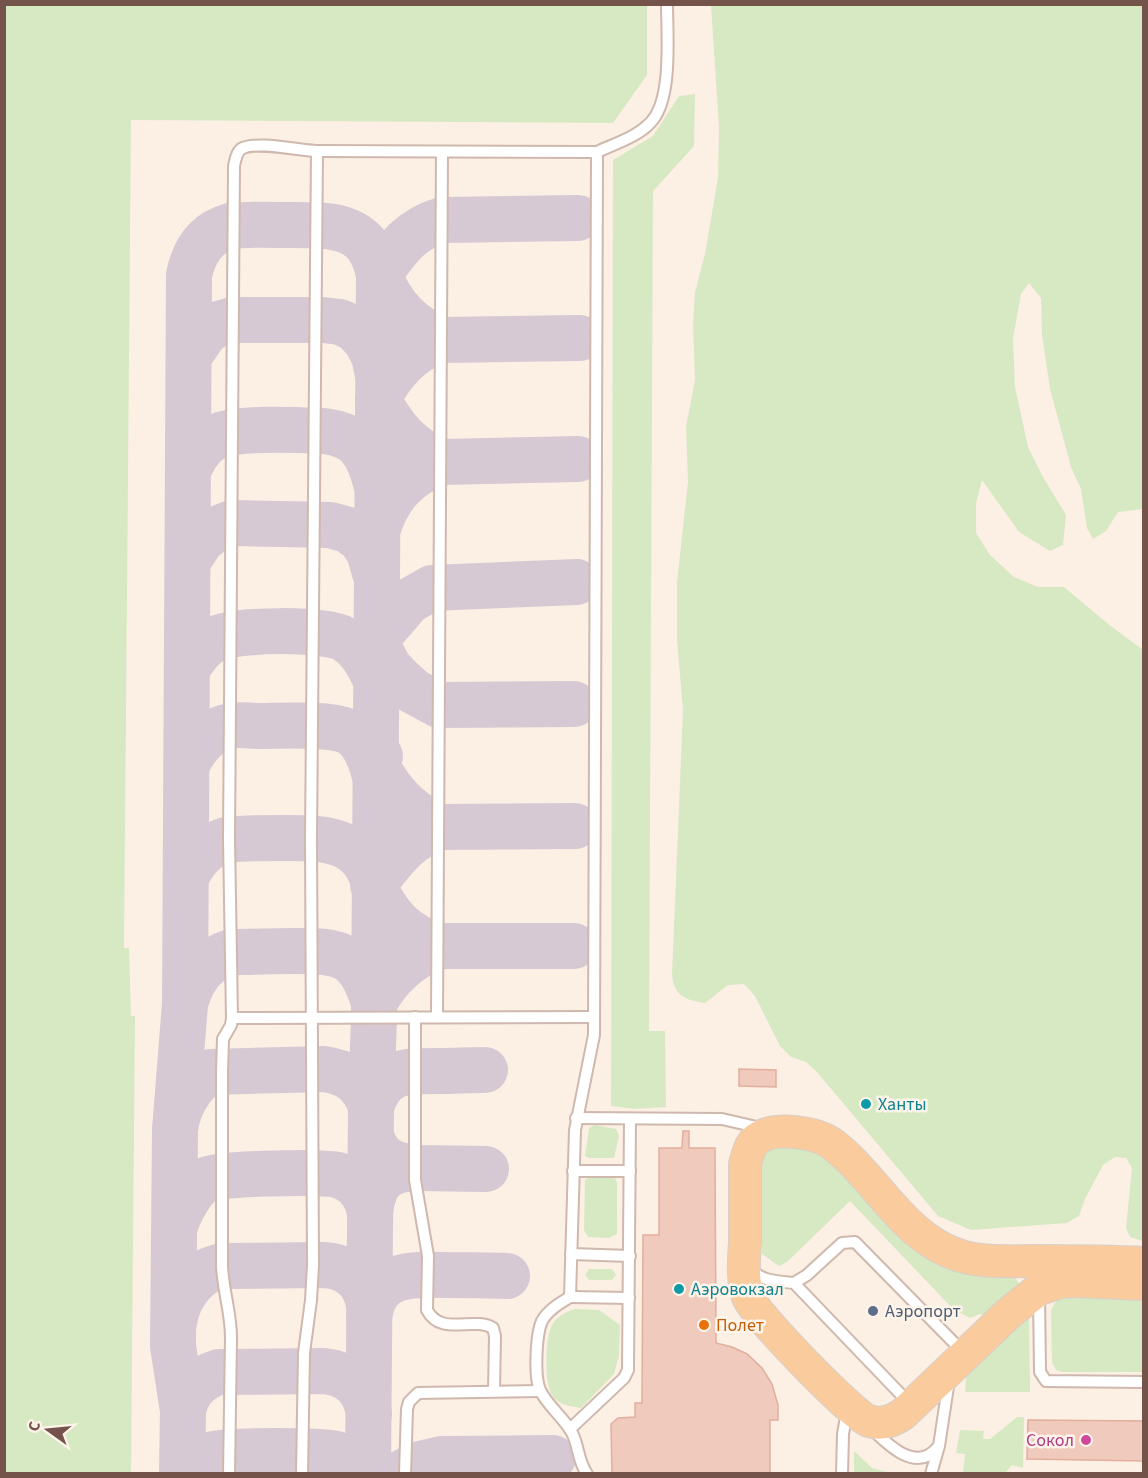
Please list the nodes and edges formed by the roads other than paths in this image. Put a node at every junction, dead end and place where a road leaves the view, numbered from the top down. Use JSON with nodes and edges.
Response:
{"nodes":[{"id":1,"x":667,"y":4,"type":"edge"},
{"id":2,"x":317,"y":151,"type":"junction"},
{"id":3,"x":442,"y":153,"type":"junction"},
{"id":4,"x":597,"y":153,"type":"junction"},
{"id":5,"x":415,"y":1017,"type":"junction"},
{"id":6,"x":437,"y":1017,"type":"junction"},
{"id":7,"x":594,"y":1017,"type":"junction"},
{"id":8,"x":232,"y":1018,"type":"junction"},
{"id":9,"x":313,"y":1018,"type":"junction"},
{"id":10,"x":576,"y":1118,"type":"junction"},
{"id":11,"x":630,"y":1119,"type":"junction"},
{"id":12,"x":745,"y":1124,"type":"junction"},
{"id":13,"x":778,"y":1133,"type":"junction"},
{"id":14,"x":745,"y":1164,"type":"junction"},
{"id":15,"x":573,"y":1171,"type":"junction"},
{"id":16,"x":630,"y":1171,"type":"junction"},
{"id":17,"x":571,"y":1254,"type":"junction"},
{"id":18,"x":630,"y":1256,"type":"junction"},
{"id":19,"x":744,"y":1262,"type":"junction"},
{"id":20,"x":1143,"y":1263,"type":"edge"},
{"id":21,"x":794,"y":1283,"type":"junction"},
{"id":22,"x":1143,"y":1284,"type":"edge"},
{"id":23,"x":1039,"y":1289,"type":"junction"},
{"id":24,"x":570,"y":1297,"type":"junction"},
{"id":25,"x":630,"y":1298,"type":"junction"},
{"id":26,"x":958,"y":1363,"type":"junction"},
{"id":27,"x":1143,"y":1382,"type":"edge"},
{"id":28,"x":494,"y":1391,"type":"junction"},
{"id":29,"x":540,"y":1391,"type":"junction"},
{"id":30,"x":913,"y":1407,"type":"junction"},
{"id":31,"x":853,"y":1411,"type":"junction"},
{"id":32,"x":570,"y":1429,"type":"junction"},
{"id":33,"x":939,"y":1446,"type":"junction"},
{"id":34,"x":230,"y":1473,"type":"edge"},
{"id":35,"x":302,"y":1473,"type":"edge"},
{"id":36,"x":405,"y":1473,"type":"edge"},
{"id":37,"x":587,"y":1473,"type":"edge"},
{"id":38,"x":842,"y":1473,"type":"edge"},
{"id":39,"x":931,"y":1473,"type":"edge"}],
"edges":[{"from":1,"to":4,"type":"lane"},
{"from":2,"to":3,"type":"lane"},
{"from":2,"to":8,"type":"lane"},
{"from":2,"to":9,"type":"lane"},
{"from":3,"to":4,"type":"lane"},
{"from":3,"to":6,"type":"lane"},
{"from":4,"to":7,"type":"lane"},
{"from":5,"to":6,"type":"lane"},
{"from":5,"to":9,"type":"lane"},
{"from":5,"to":28,"type":"lane"},
{"from":6,"to":7,"type":"lane"},
{"from":7,"to":10,"type":"lane"},
{"from":8,"to":9,"type":"lane"},
{"from":8,"to":34,"type":"lane"},
{"from":9,"to":35,"type":"lane"},
{"from":10,"to":11,"type":"lane"},
{"from":10,"to":15,"type":"lane"},
{"from":11,"to":12,"type":"lane"},
{"from":11,"to":16,"type":"lane"},
{"from":12,"to":13,"type":"lane"},
{"from":12,"to":14,"type":"lane"},
{"from":13,"to":14,"type":"main road"},
{"from":13,"to":20,"type":"main road"},
{"from":14,"to":19,"type":"main road"},
{"from":15,"to":16,"type":"lane"},
{"from":15,"to":17,"type":"lane"},
{"from":16,"to":18,"type":"lane"},
{"from":17,"to":18,"type":"lane"},
{"from":17,"to":24,"type":"lane"},
{"from":18,"to":25,"type":"lane"},
{"from":19,"to":21,"type":"lane"},
{"from":19,"to":31,"type":"main road"},
{"from":21,"to":26,"type":"lane"},
{"from":21,"to":30,"type":"lane"},
{"from":22,"to":23,"type":"main road"},
{"from":23,"to":26,"type":"main road"},
{"from":23,"to":27,"type":"lane"},
{"from":24,"to":25,"type":"lane"},
{"from":24,"to":29,"type":"lane"},
{"from":25,"to":32,"type":"lane"},
{"from":26,"to":30,"type":"main road"},
{"from":26,"to":33,"type":"lane"},
{"from":28,"to":29,"type":"lane"},
{"from":28,"to":36,"type":"lane"},
{"from":29,"to":32,"type":"lane"},
{"from":30,"to":31,"type":"main road"},
{"from":31,"to":33,"type":"lane"},
{"from":31,"to":38,"type":"lane"},
{"from":32,"to":37,"type":"lane"},
{"from":33,"to":39,"type":"lane"}]}
